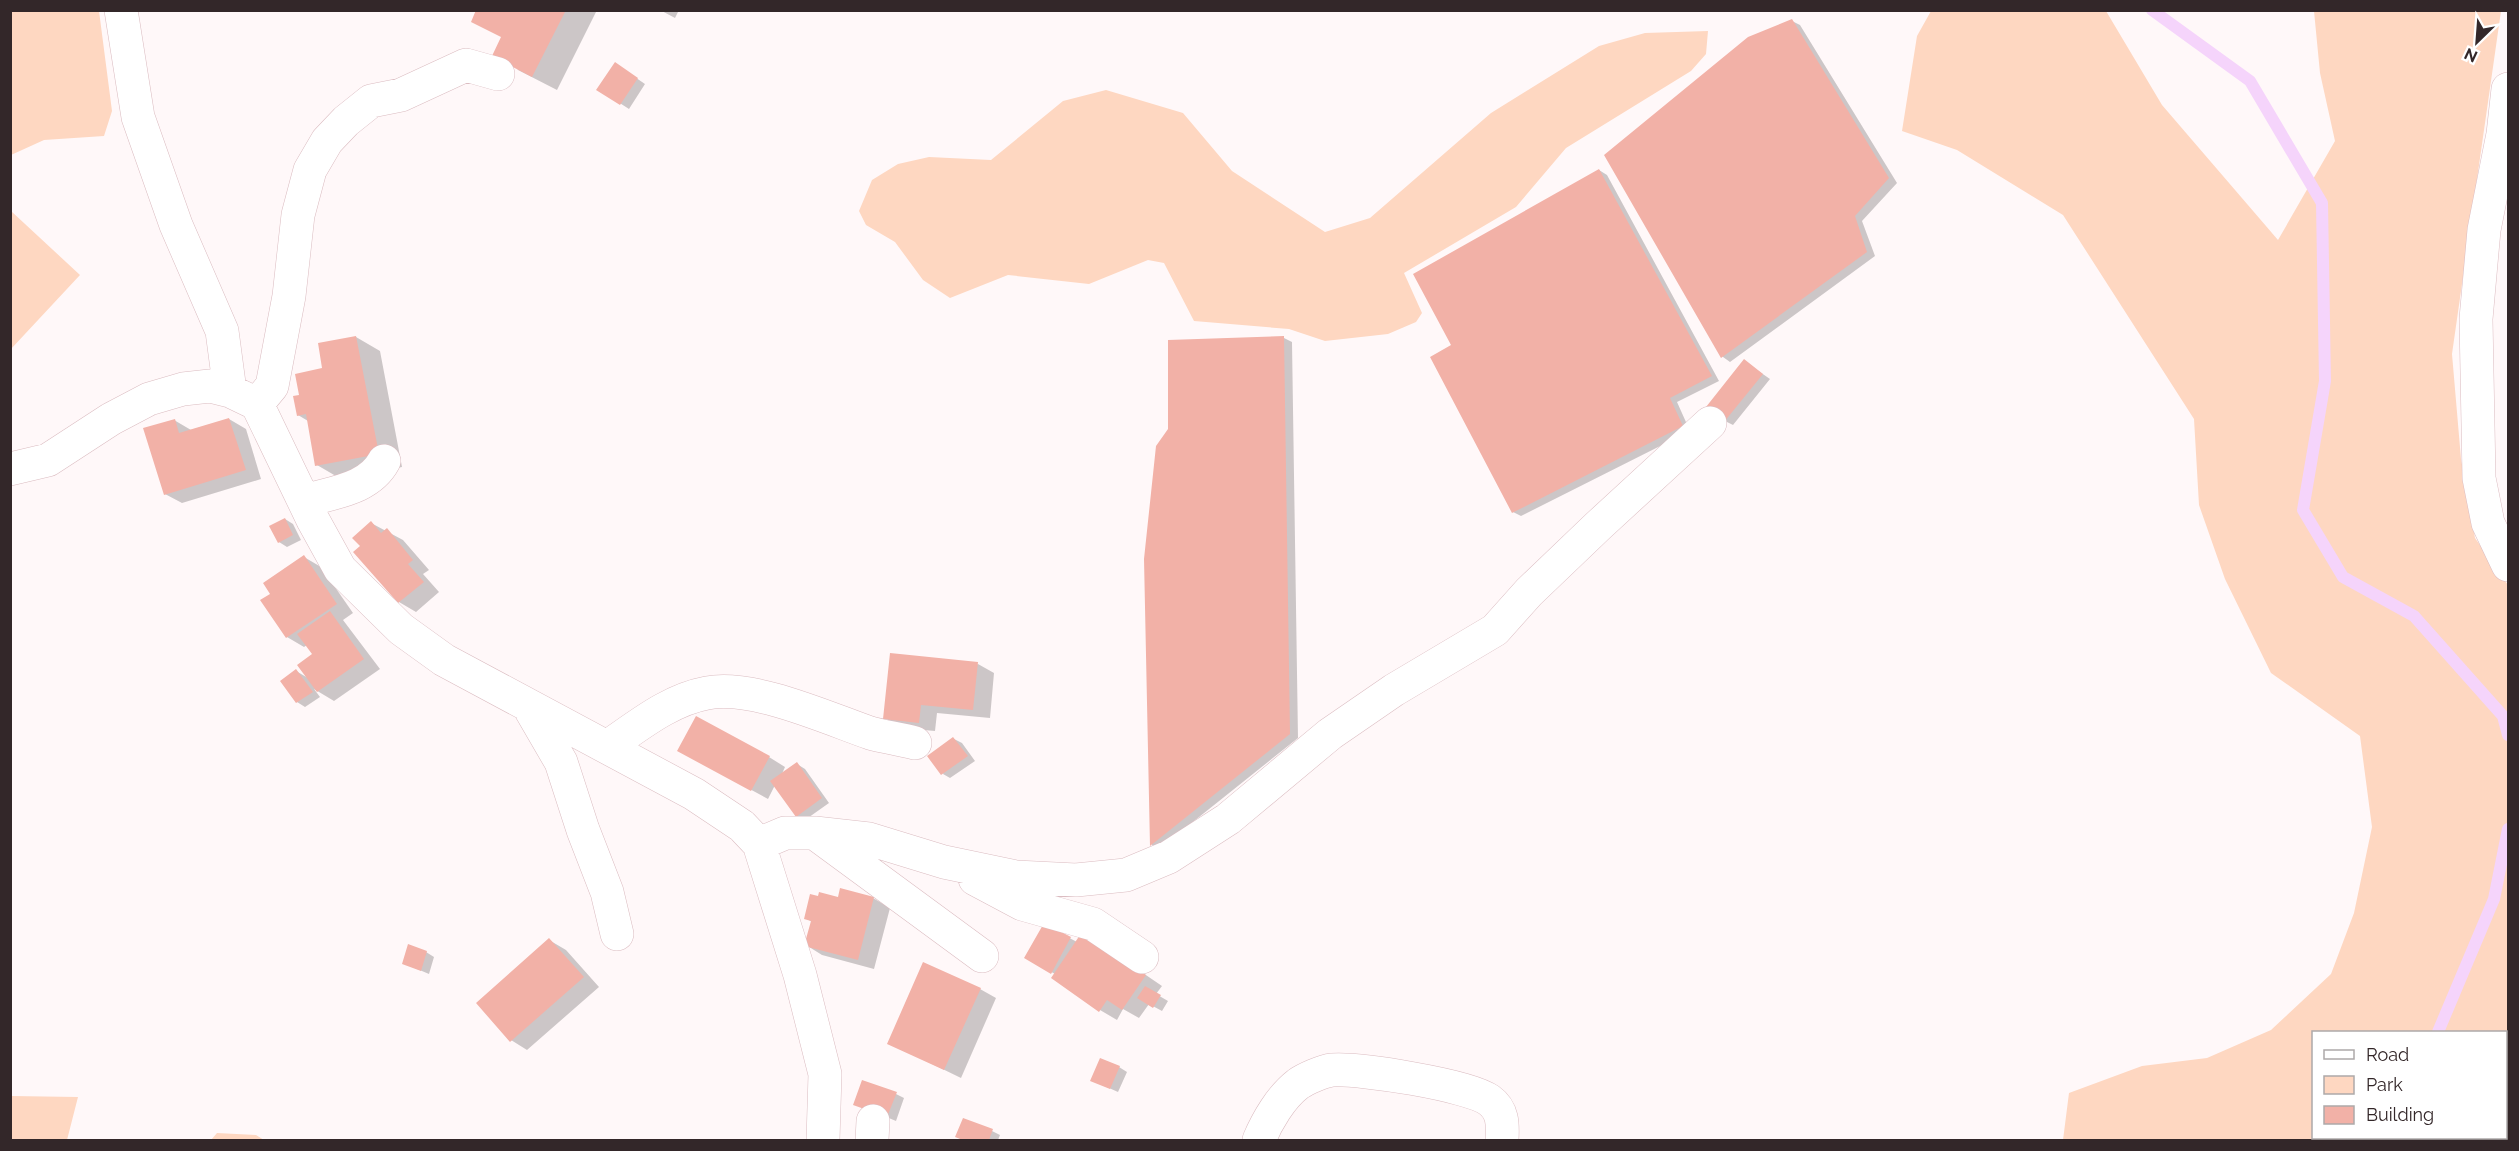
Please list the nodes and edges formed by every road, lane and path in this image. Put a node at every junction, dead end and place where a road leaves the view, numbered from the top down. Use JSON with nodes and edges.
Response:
{"nodes":[{"id":1,"x":121,"y":10,"type":"edge"},
{"id":2,"x":498,"y":74,"type":"dead end"},
{"id":3,"x":2508,"y":88,"type":"edge"},
{"id":4,"x":244,"y":398,"type":"junction"},
{"id":5,"x":1710,"y":423,"type":"dead end"},
{"id":6,"x":384,"y":461,"type":"dead end"},
{"id":7,"x":10,"y":468,"type":"edge"},
{"id":8,"x":305,"y":501,"type":"junction"},
{"id":9,"x":2508,"y":565,"type":"edge"},
{"id":10,"x":529,"y":707,"type":"junction"},
{"id":11,"x":915,"y":742,"type":"dead end"},
{"id":12,"x":607,"y":747,"type":"junction"},
{"id":13,"x":815,"y":832,"type":"junction"},
{"id":14,"x":759,"y":844,"type":"junction"},
{"id":15,"x":944,"y":862,"type":"junction"},
{"id":16,"x":617,"y":934,"type":"dead end"},
{"id":17,"x":982,"y":956,"type":"dead end"},
{"id":18,"x":1142,"y":957,"type":"dead end"},
{"id":19,"x":823,"y":1140,"type":"edge"},
{"id":20,"x":1259,"y":1140,"type":"edge"},
{"id":21,"x":1502,"y":1140,"type":"edge"}],
"edges":[{"from":1,"to":4,"type":"street"},
{"from":2,"to":4,"type":"street"},
{"from":3,"to":9,"type":"street"},
{"from":4,"to":7,"type":"street"},
{"from":4,"to":8,"type":"street"},
{"from":5,"to":15,"type":"street"},
{"from":6,"to":8,"type":"street"},
{"from":8,"to":10,"type":"street"},
{"from":10,"to":12,"type":"street"},
{"from":10,"to":16,"type":"street"},
{"from":11,"to":12,"type":"street"},
{"from":12,"to":14,"type":"street"},
{"from":13,"to":14,"type":"street"},
{"from":13,"to":15,"type":"street"},
{"from":13,"to":17,"type":"street"},
{"from":14,"to":19,"type":"street"},
{"from":15,"to":18,"type":"street"},
{"from":20,"to":21,"type":"street"}]}
